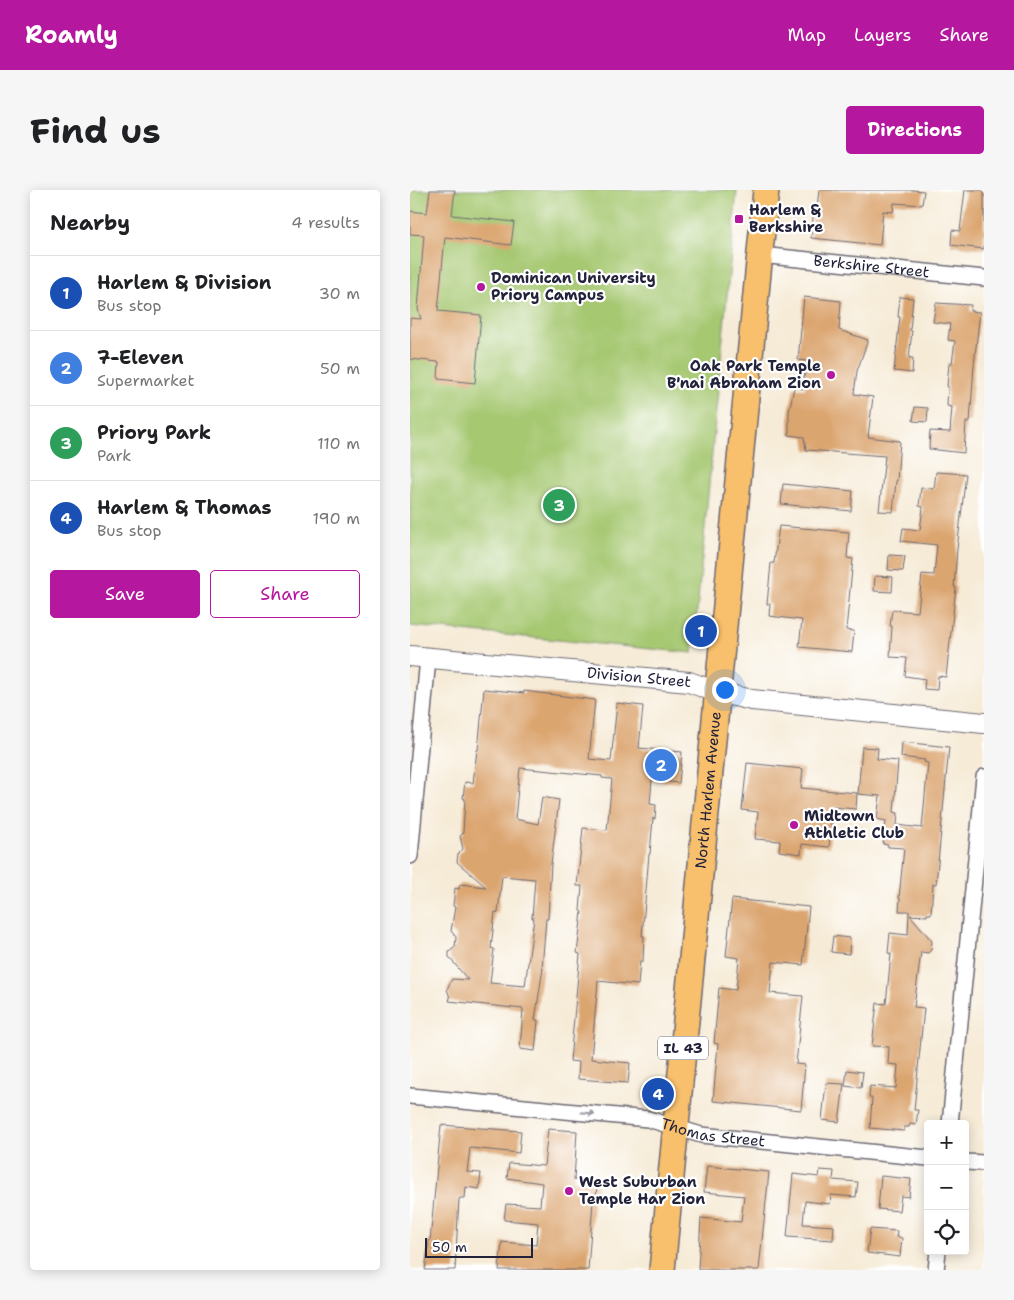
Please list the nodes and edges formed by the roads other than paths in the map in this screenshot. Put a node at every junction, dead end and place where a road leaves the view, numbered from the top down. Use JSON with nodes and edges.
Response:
{"nodes":[{"id":1,"x":766,"y":190,"type":"edge"},
{"id":2,"x":760,"y":255,"type":"junction"},
{"id":3,"x":984,"y":278,"type":"edge"},
{"id":4,"x":419,"y":657,"type":"edge"},
{"id":5,"x":718,"y":692,"type":"junction"},
{"id":6,"x":984,"y":723,"type":"edge"},
{"id":7,"x":984,"y":777,"type":"edge"},
{"id":8,"x":410,"y":856,"type":"edge"},
{"id":9,"x":410,"y":1096,"type":"edge"},
{"id":10,"x":950,"y":1120,"type":"edge"},
{"id":11,"x":676,"y":1127,"type":"junction"},
{"id":12,"x":924,"y":1158,"type":"edge"},
{"id":13,"x":969,"y":1162,"type":"edge"},
{"id":14,"x":984,"y":1163,"type":"edge"},
{"id":15,"x":938,"y":1255,"type":"edge"},
{"id":16,"x":662,"y":1270,"type":"edge"},
{"id":17,"x":936,"y":1270,"type":"edge"}],
"edges":[{"from":1,"to":2,"type":"main road","name":"North Harlem Avenue","number":"IL 43"},
{"from":2,"to":3,"type":"street","name":"Berkshire Street"},
{"from":2,"to":5,"type":"main road","name":"North Harlem Avenue","number":"IL 43"},
{"from":4,"to":5,"type":"street","name":"Division Street"},
{"from":4,"to":8,"type":"street"},
{"from":5,"to":6,"type":"street","name":"Division Street"},
{"from":5,"to":11,"type":"main road","name":"North Harlem Avenue","number":"IL 43"},
{"from":7,"to":10,"type":"street"},
{"from":9,"to":11,"type":"street","name":"Thomas Street","one_way":true},
{"from":11,"to":12,"type":"street","name":"Thomas Street"},
{"from":11,"to":16,"type":"main road","name":"North Harlem Avenue","number":"IL 43"},
{"from":13,"to":14,"type":"street"},
{"from":15,"to":17,"type":"street"}]}
